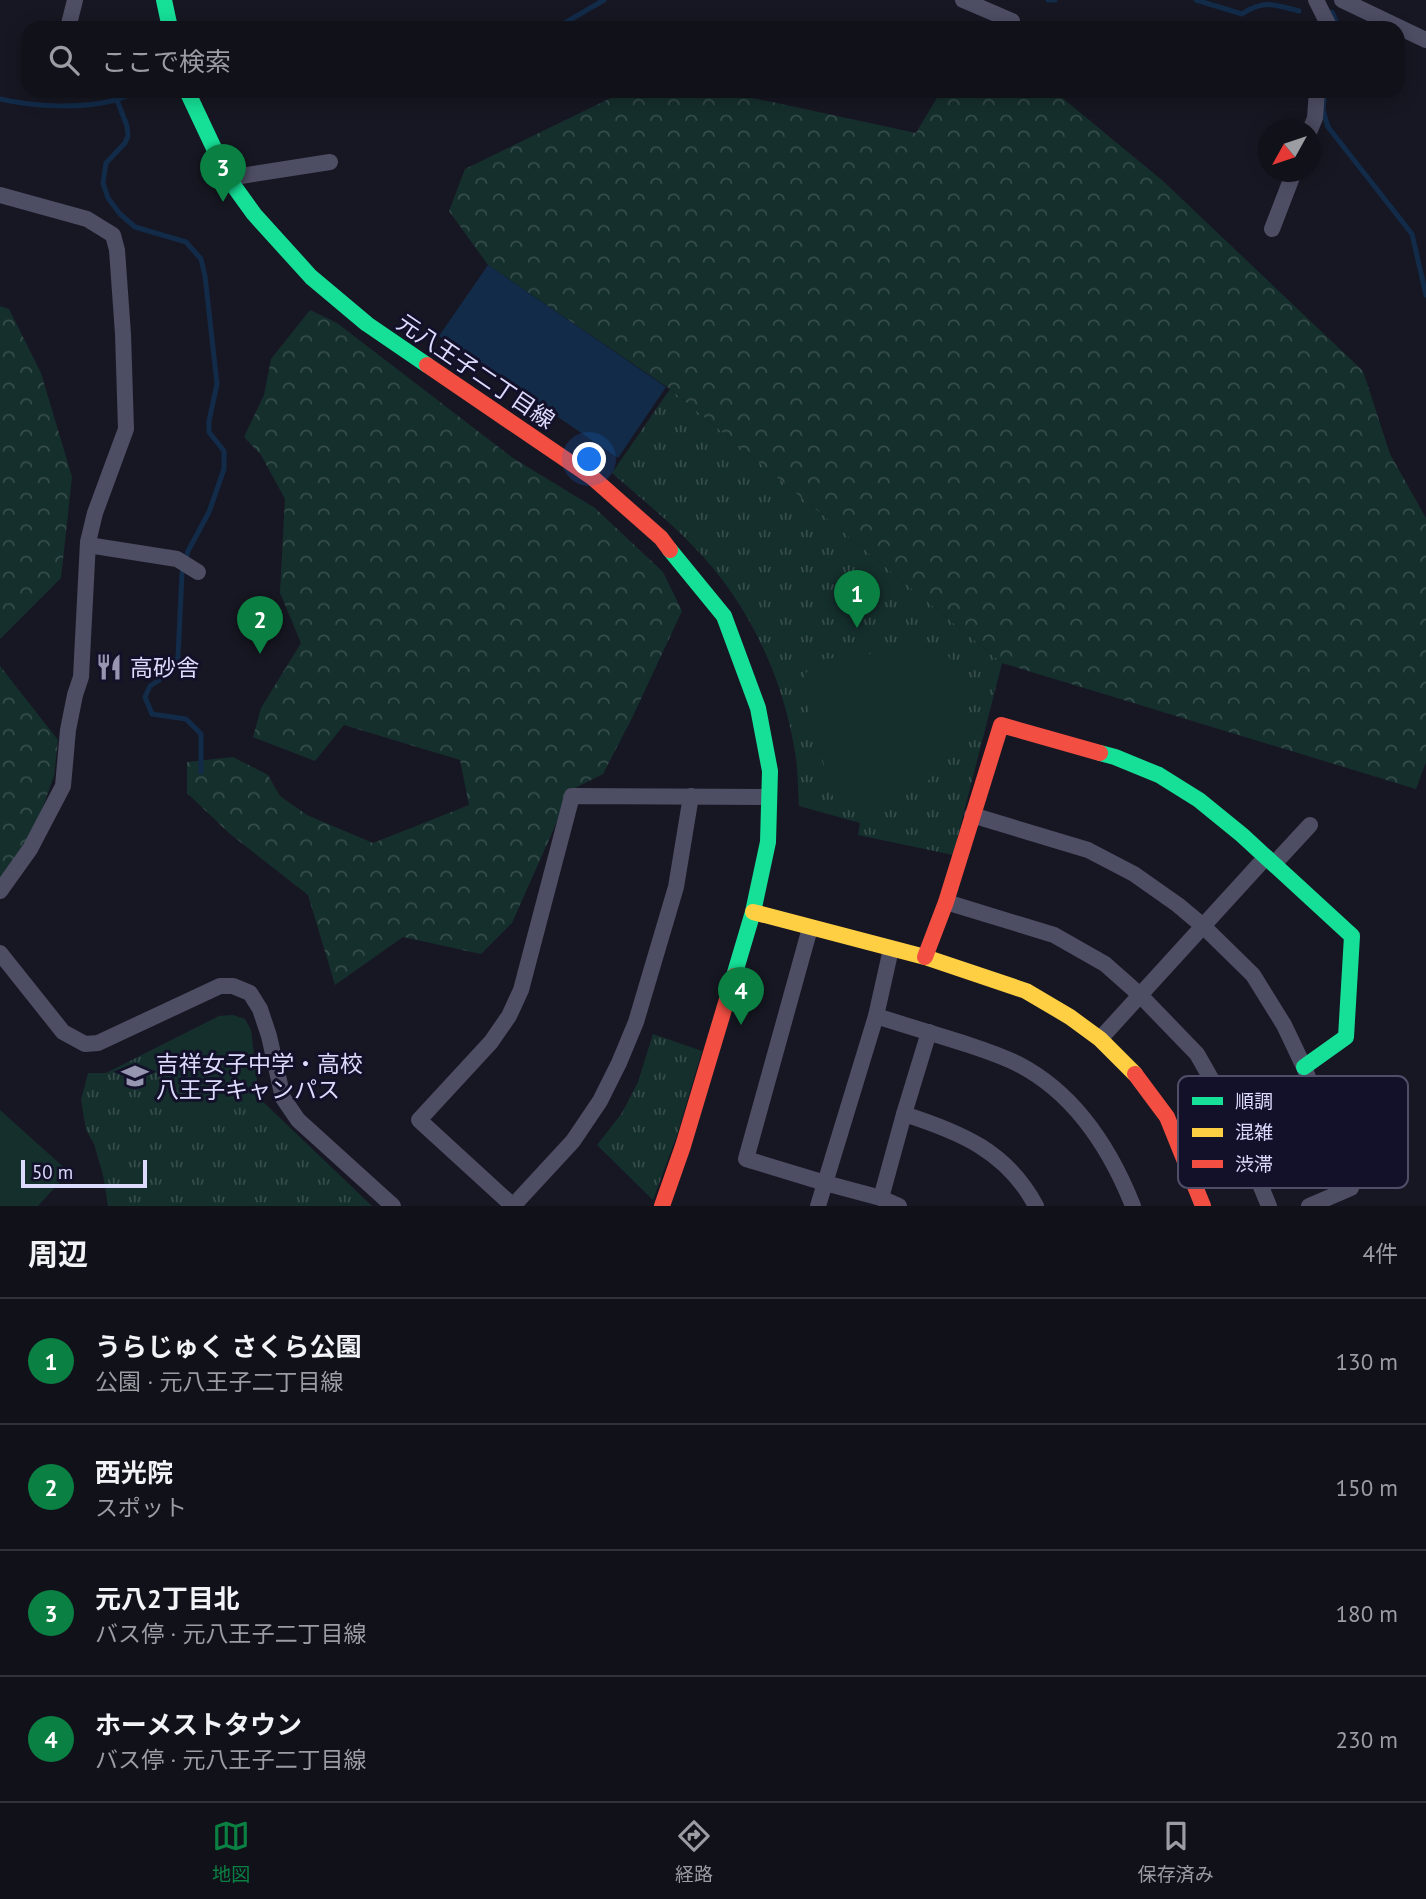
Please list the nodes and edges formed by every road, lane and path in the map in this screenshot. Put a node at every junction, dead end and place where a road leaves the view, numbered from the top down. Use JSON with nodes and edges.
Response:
{"nodes":[{"id":1,"x":75,"y":0,"type":"edge"},
{"id":2,"x":164,"y":0,"type":"edge"},
{"id":3,"x":963,"y":0,"type":"edge"},
{"id":4,"x":1312,"y":0,"type":"edge"},
{"id":5,"x":1342,"y":0,"type":"edge"},
{"id":6,"x":70,"y":21,"type":"edge"},
{"id":7,"x":168,"y":21,"type":"edge"},
{"id":8,"x":1012,"y":21,"type":"dead end"},
{"id":9,"x":1326,"y":21,"type":"edge"},
{"id":10,"x":1386,"y":21,"type":"edge"},
{"id":11,"x":1405,"y":30,"type":"edge"},
{"id":12,"x":1426,"y":40,"type":"edge"},
{"id":13,"x":190,"y":98,"type":"edge"},
{"id":14,"x":1316,"y":98,"type":"edge"},
{"id":15,"x":1315,"y":119,"type":"edge"},
{"id":16,"x":330,"y":162,"type":"dead end"},
{"id":17,"x":228,"y":178,"type":"junction"},
{"id":18,"x":1290,"y":182,"type":"edge"},
{"id":19,"x":0,"y":194,"type":"edge"},
{"id":20,"x":1272,"y":229,"type":"dead end"},
{"id":21,"x":88,"y":545,"type":"junction"},
{"id":22,"x":189,"y":567,"type":"dead end"},
{"id":23,"x":691,"y":796,"type":"junction"},
{"id":24,"x":769,"y":797,"type":"junction"},
{"id":25,"x":972,"y":816,"type":"junction"},
{"id":26,"x":1310,"y":825,"type":"dead end"},
{"id":27,"x":1270,"y":861,"type":"junction"},
{"id":28,"x":0,"y":891,"type":"edge"},
{"id":29,"x":946,"y":902,"type":"junction"},
{"id":30,"x":753,"y":912,"type":"junction"},
{"id":31,"x":1203,"y":926,"type":"junction"},
{"id":32,"x":810,"y":928,"type":"junction"},
{"id":33,"x":891,"y":949,"type":"junction"},
{"id":34,"x":0,"y":953,"type":"edge"},
{"id":35,"x":925,"y":957,"type":"junction"},
{"id":36,"x":1140,"y":995,"type":"junction"},
{"id":37,"x":876,"y":1016,"type":"junction"},
{"id":38,"x":929,"y":1032,"type":"junction"},
{"id":39,"x":1100,"y":1039,"type":"junction"},
{"id":40,"x":1304,"y":1067,"type":"junction"},
{"id":41,"x":1210,"y":1076,"type":"edge"},
{"id":42,"x":1307,"y":1076,"type":"edge"},
{"id":43,"x":904,"y":1114,"type":"junction"},
{"id":44,"x":1178,"y":1144,"type":"edge"},
{"id":45,"x":825,"y":1183,"type":"junction"},
{"id":46,"x":1196,"y":1188,"type":"edge"},
{"id":47,"x":1262,"y":1188,"type":"edge"},
{"id":48,"x":1351,"y":1188,"type":"edge"},
{"id":49,"x":881,"y":1198,"type":"junction"},
{"id":50,"x":393,"y":1206,"type":"edge"},
{"id":51,"x":662,"y":1206,"type":"edge"},
{"id":52,"x":818,"y":1206,"type":"edge"},
{"id":53,"x":899,"y":1206,"type":"edge"},
{"id":54,"x":1036,"y":1206,"type":"edge"},
{"id":55,"x":1133,"y":1206,"type":"edge"},
{"id":56,"x":1203,"y":1206,"type":"edge"},
{"id":57,"x":1269,"y":1206,"type":"edge"},
{"id":58,"x":1309,"y":1206,"type":"edge"}],
"edges":[{"from":1,"to":6,"type":"street"},
{"from":2,"to":7,"type":"street"},
{"from":3,"to":8,"type":"street"},
{"from":4,"to":9,"type":"street"},
{"from":5,"to":10,"type":"street"},
{"from":11,"to":12,"type":"street"},
{"from":13,"to":17,"type":"street","name":"元八王子二丁目線"},
{"from":14,"to":15,"type":"street"},
{"from":16,"to":17,"type":"street"},
{"from":17,"to":24,"type":"street","name":"元八王子二丁目線"},
{"from":18,"to":20,"type":"street"},
{"from":19,"to":21,"type":"street"},
{"from":21,"to":22,"type":"street"},
{"from":21,"to":28,"type":"street"},
{"from":23,"to":23,"type":"street"},
{"from":23,"to":24,"type":"street"},
{"from":24,"to":30,"type":"street","name":"元八王子二丁目線"},
{"from":25,"to":27,"type":"street"},
{"from":25,"to":29,"type":"street"},
{"from":25,"to":31,"type":"street"},
{"from":26,"to":27,"type":"street"},
{"from":27,"to":31,"type":"street"},
{"from":27,"to":40,"type":"street"},
{"from":29,"to":35,"type":"street"},
{"from":29,"to":36,"type":"street"},
{"from":30,"to":32,"type":"street"},
{"from":30,"to":51,"type":"street","name":"元八王子二丁目線"},
{"from":31,"to":36,"type":"street"},
{"from":31,"to":40,"type":"street"},
{"from":32,"to":33,"type":"street"},
{"from":32,"to":45,"type":"street"},
{"from":33,"to":35,"type":"street"},
{"from":33,"to":37,"type":"street"},
{"from":34,"to":50,"type":"street"},
{"from":35,"to":39,"type":"street"},
{"from":36,"to":39,"type":"street"},
{"from":36,"to":41,"type":"street"},
{"from":37,"to":38,"type":"street"},
{"from":37,"to":45,"type":"street"},
{"from":38,"to":43,"type":"street"},
{"from":38,"to":55,"type":"street"},
{"from":39,"to":44,"type":"street"},
{"from":40,"to":42,"type":"street"},
{"from":43,"to":49,"type":"street"},
{"from":43,"to":54,"type":"street"},
{"from":45,"to":49,"type":"street"},
{"from":45,"to":52,"type":"street"},
{"from":46,"to":56,"type":"street"},
{"from":47,"to":57,"type":"street"},
{"from":48,"to":58,"type":"street"},
{"from":49,"to":53,"type":"street"}]}
